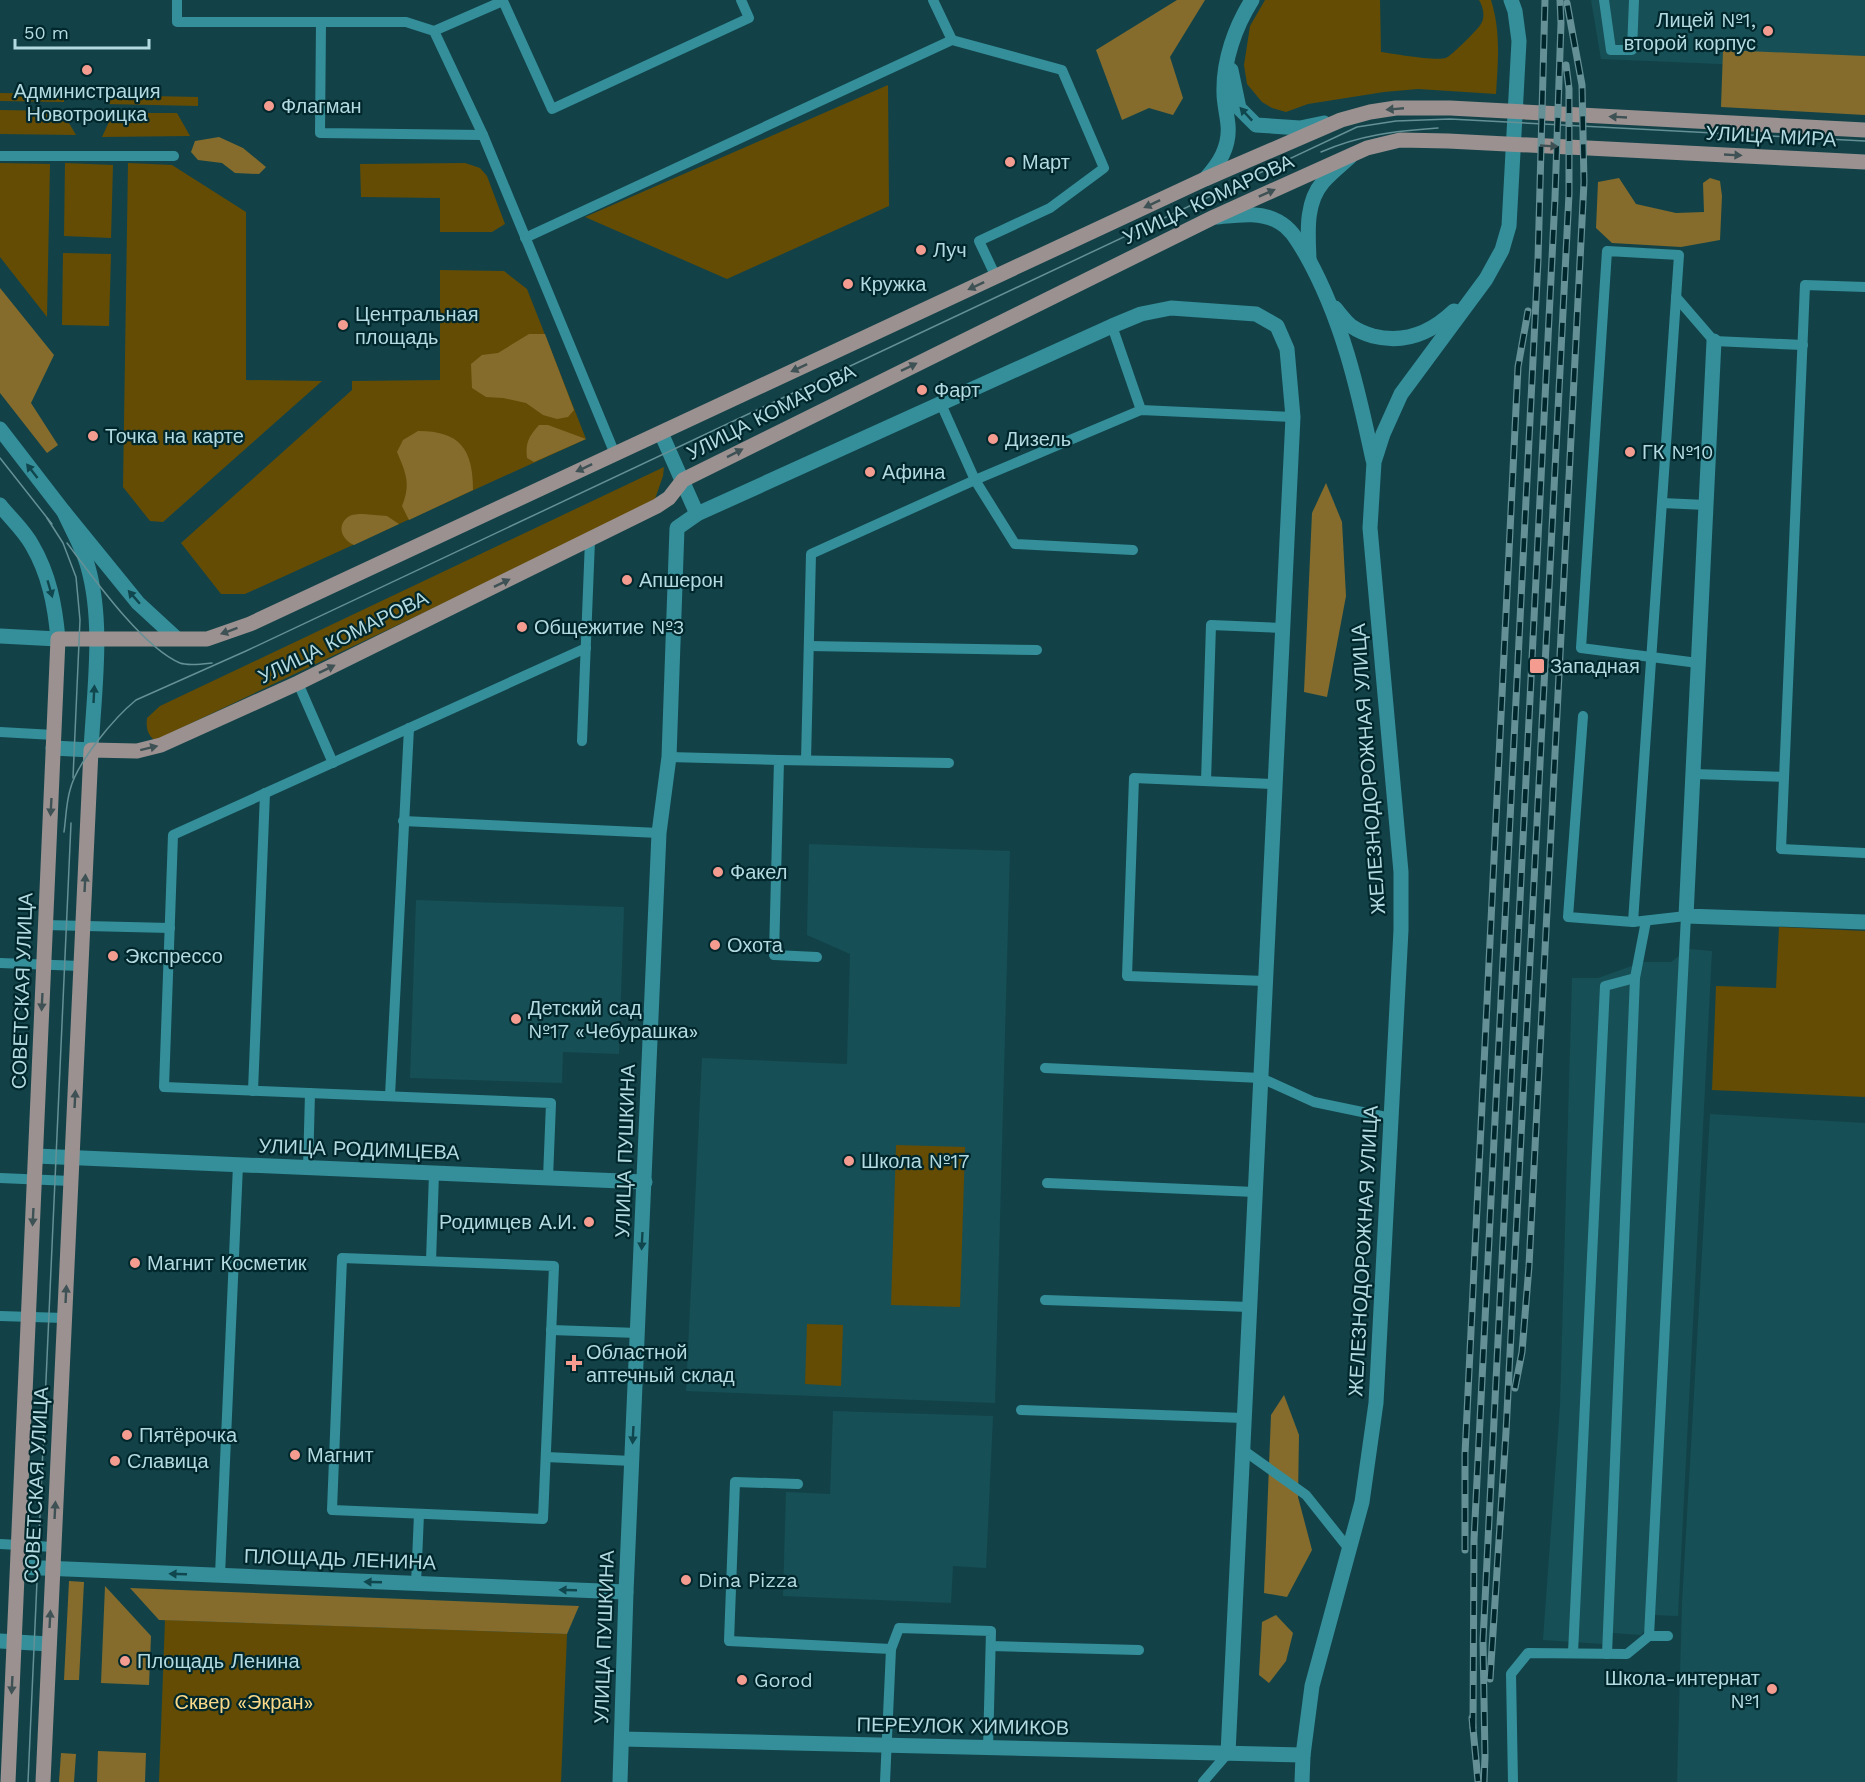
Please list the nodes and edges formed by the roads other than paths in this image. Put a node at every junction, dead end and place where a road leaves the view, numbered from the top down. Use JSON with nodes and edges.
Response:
{"nodes":[{"id":1,"x":177,"y":0,"type":"edge"},
{"id":2,"x":741,"y":0,"type":"edge"},
{"id":3,"x":933,"y":0,"type":"edge"},
{"id":4,"x":1252,"y":0,"type":"edge"},
{"id":5,"x":1510,"y":0,"type":"edge"},
{"id":6,"x":1604,"y":0,"type":"edge"},
{"id":7,"x":1634,"y":0,"type":"edge"},
{"id":8,"x":321,"y":22,"type":"junction"},
{"id":9,"x":434,"y":31,"type":"junction"},
{"id":10,"x":952,"y":40,"type":"junction"},
{"id":11,"x":1227,"y":55,"type":"junction"},
{"id":12,"x":1450,"y":108,"type":"joint"},
{"id":13,"x":1341,"y":120,"type":"junction"},
{"id":14,"x":1865,"y":130,"type":"edge"},
{"id":15,"x":483,"y":135,"type":"junction"},
{"id":16,"x":1448,"y":141,"type":"joint"},
{"id":17,"x":1353,"y":154,"type":"junction"},
{"id":18,"x":0,"y":156,"type":"edge"},
{"id":19,"x":174,"y":156,"type":"dead end"},
{"id":20,"x":1865,"y":162,"type":"edge"},
{"id":21,"x":1205,"y":179,"type":"junction"},
{"id":22,"x":1214,"y":218,"type":"junction"},
{"id":23,"x":525,"y":238,"type":"junction"},
{"id":24,"x":1310,"y":261,"type":"junction"},
{"id":25,"x":996,"y":276,"type":"junction"},
{"id":26,"x":1486,"y":279,"type":"junction"},
{"id":27,"x":1865,"y":287,"type":"edge"},
{"id":28,"x":1676,"y":297,"type":"junction"},
{"id":29,"x":1331,"y":304,"type":"junction"},
{"id":30,"x":1112,"y":326,"type":"junction"},
{"id":31,"x":1714,"y":341,"type":"junction"},
{"id":32,"x":1803,"y":345,"type":"junction"},
{"id":33,"x":941,"y":404,"type":"junction"},
{"id":34,"x":1141,"y":410,"type":"junction"},
{"id":35,"x":1293,"y":417,"type":"junction"},
{"id":36,"x":0,"y":429,"type":"edge"},
{"id":37,"x":661,"y":432,"type":"junction"},
{"id":38,"x":615,"y":454,"type":"junction"},
{"id":39,"x":1374,"y":462,"type":"junction"},
{"id":40,"x":682,"y":480,"type":"junction"},
{"id":41,"x":975,"y":480,"type":"junction"},
{"id":42,"x":1662,"y":503,"type":"junction"},
{"id":43,"x":0,"y":505,"type":"edge"},
{"id":44,"x":1706,"y":505,"type":"junction"},
{"id":45,"x":64,"y":512,"type":"junction"},
{"id":46,"x":698,"y":513,"type":"junction"},
{"id":47,"x":590,"y":540,"type":"junction"},
{"id":48,"x":1132,"y":550,"type":"dead end"},
{"id":49,"x":1282,"y":627,"type":"junction"},
{"id":50,"x":0,"y":636,"type":"edge"},
{"id":51,"x":176,"y":638,"type":"junction"},
{"id":52,"x":58,"y":639,"type":"junction"},
{"id":53,"x":96,"y":639,"type":"junction"},
{"id":54,"x":809,"y":646,"type":"junction"},
{"id":55,"x":586,"y":648,"type":"junction"},
{"id":56,"x":1037,"y":650,"type":"dead end"},
{"id":57,"x":1652,"y":656,"type":"junction"},
{"id":58,"x":1698,"y":663,"type":"junction"},
{"id":59,"x":298,"y":683,"type":"junction"},
{"id":60,"x":1583,"y":716,"type":"dead end"},
{"id":61,"x":409,"y":728,"type":"junction"},
{"id":62,"x":0,"y":732,"type":"edge"},
{"id":63,"x":53,"y":741,"type":"junction"},
{"id":64,"x":582,"y":741,"type":"dead end"},
{"id":65,"x":91,"y":750,"type":"junction"},
{"id":66,"x":669,"y":757,"type":"junction"},
{"id":67,"x":779,"y":759,"type":"junction"},
{"id":68,"x":806,"y":760,"type":"junction"},
{"id":69,"x":333,"y":763,"type":"junction"},
{"id":70,"x":949,"y":764,"type":"dead end"},
{"id":71,"x":1693,"y":774,"type":"junction"},
{"id":72,"x":1784,"y":777,"type":"junction"},
{"id":73,"x":1206,"y":781,"type":"junction"},
{"id":74,"x":1274,"y":784,"type":"junction"},
{"id":75,"x":265,"y":794,"type":"junction"},
{"id":76,"x":404,"y":821,"type":"junction"},
{"id":77,"x":659,"y":833,"type":"junction"},
{"id":78,"x":1865,"y":853,"type":"edge"},
{"id":79,"x":1686,"y":916,"type":"junction"},
{"id":80,"x":1646,"y":921,"type":"junction"},
{"id":81,"x":1633,"y":922,"type":"junction"},
{"id":82,"x":1865,"y":922,"type":"edge"},
{"id":83,"x":45,"y":925,"type":"junction"},
{"id":84,"x":83,"y":926,"type":"junction"},
{"id":85,"x":170,"y":928,"type":"junction"},
{"id":86,"x":817,"y":957,"type":"dead end"},
{"id":87,"x":0,"y":963,"type":"edge"},
{"id":88,"x":44,"y":965,"type":"junction"},
{"id":89,"x":81,"y":966,"type":"junction"},
{"id":90,"x":1635,"y":978,"type":"junction"},
{"id":91,"x":1265,"y":981,"type":"junction"},
{"id":92,"x":1045,"y":1068,"type":"dead end"},
{"id":93,"x":1261,"y":1078,"type":"junction"},
{"id":94,"x":253,"y":1091,"type":"junction"},
{"id":95,"x":310,"y":1093,"type":"junction"},
{"id":96,"x":390,"y":1096,"type":"junction"},
{"id":97,"x":1391,"y":1118,"type":"junction"},
{"id":98,"x":36,"y":1156,"type":"junction"},
{"id":99,"x":72,"y":1157,"type":"junction"},
{"id":100,"x":238,"y":1165,"type":"junction"},
{"id":101,"x":308,"y":1167,"type":"junction"},
{"id":102,"x":434,"y":1173,"type":"junction"},
{"id":103,"x":0,"y":1178,"type":"edge"},
{"id":104,"x":548,"y":1178,"type":"junction"},
{"id":105,"x":34,"y":1179,"type":"junction"},
{"id":106,"x":71,"y":1181,"type":"junction"},
{"id":107,"x":645,"y":1182,"type":"junction"},
{"id":108,"x":1047,"y":1183,"type":"dead end"},
{"id":109,"x":1255,"y":1192,"type":"junction"},
{"id":110,"x":431,"y":1261,"type":"junction"},
{"id":111,"x":1045,"y":1300,"type":"dead end"},
{"id":112,"x":1250,"y":1307,"type":"junction"},
{"id":113,"x":0,"y":1316,"type":"edge"},
{"id":114,"x":28,"y":1317,"type":"junction"},
{"id":115,"x":64,"y":1318,"type":"junction"},
{"id":116,"x":551,"y":1330,"type":"junction"},
{"id":117,"x":638,"y":1333,"type":"junction"},
{"id":118,"x":1021,"y":1410,"type":"dead end"},
{"id":119,"x":1245,"y":1418,"type":"junction"},
{"id":120,"x":1243,"y":1450,"type":"junction"},
{"id":121,"x":546,"y":1457,"type":"junction"},
{"id":122,"x":632,"y":1461,"type":"junction"},
{"id":123,"x":798,"y":1484,"type":"dead end"},
{"id":124,"x":419,"y":1514,"type":"junction"},
{"id":125,"x":0,"y":1544,"type":"edge"},
{"id":126,"x":18,"y":1545,"type":"junction"},
{"id":127,"x":54,"y":1547,"type":"junction"},
{"id":128,"x":1349,"y":1549,"type":"junction"},
{"id":129,"x":18,"y":1567,"type":"junction"},
{"id":130,"x":53,"y":1568,"type":"junction"},
{"id":131,"x":220,"y":1575,"type":"junction"},
{"id":132,"x":416,"y":1584,"type":"junction"},
{"id":133,"x":626,"y":1592,"type":"junction"},
{"id":134,"x":1649,"y":1636,"type":"junction"},
{"id":135,"x":1668,"y":1636,"type":"dead end"},
{"id":136,"x":7,"y":1642,"type":"edge"},
{"id":137,"x":49,"y":1644,"type":"junction"},
{"id":138,"x":991,"y":1646,"type":"junction"},
{"id":139,"x":891,"y":1649,"type":"junction"},
{"id":140,"x":1138,"y":1650,"type":"dead end"},
{"id":141,"x":1573,"y":1653,"type":"junction"},
{"id":142,"x":1607,"y":1653,"type":"junction"},
{"id":143,"x":622,"y":1739,"type":"junction"},
{"id":144,"x":887,"y":1745,"type":"junction"},
{"id":145,"x":988,"y":1748,"type":"junction"},
{"id":146,"x":1228,"y":1754,"type":"junction"},
{"id":147,"x":1303,"y":1755,"type":"junction"},
{"id":148,"x":8,"y":1782,"type":"edge"},
{"id":149,"x":43,"y":1782,"type":"edge"},
{"id":150,"x":620,"y":1782,"type":"edge"},
{"id":151,"x":885,"y":1782,"type":"edge"},
{"id":152,"x":1203,"y":1782,"type":"edge"},
{"id":153,"x":1302,"y":1782,"type":"edge"},
{"id":154,"x":1513,"y":1782,"type":"edge"}],
"edges":[{"from":1,"to":8,"type":"lane"},
{"from":2,"to":9,"type":"lane"},
{"from":3,"to":10,"type":"lane"},
{"from":4,"to":11,"type":"street"},
{"from":5,"to":26,"type":"street","name":"ЖЕЛЕЗНОДОРОЖНАЯ УЛИЦА"},
{"from":6,"to":7,"type":"lane"},
{"from":8,"to":9,"type":"lane"},
{"from":8,"to":15,"type":"lane"},
{"from":9,"to":15,"type":"lane"},
{"from":10,"to":23,"type":"lane"},
{"from":10,"to":25,"type":"lane"},
{"from":13,"to":11,"type":"street","one_way":true},
{"from":11,"to":21,"type":"street"},
{"from":12,"to":13,"type":"main road","name":"УЛИЦА КОМАРОВА","one_way":true},
{"from":14,"to":12,"type":"main road","name":"УЛИЦА МИРА","one_way":true},
{"from":13,"to":21,"type":"main road","name":"УЛИЦА КОМАРОВА"},
{"from":15,"to":23,"type":"lane"},
{"from":16,"to":17,"type":"main road","name":"УЛИЦА КОМАРОВА"},
{"from":16,"to":20,"type":"main road","name":"УЛИЦА МИРА","one_way":true},
{"from":22,"to":17,"type":"main road","name":"УЛИЦА КОМАРОВА","one_way":true},
{"from":17,"to":24,"type":"street"},
{"from":18,"to":19,"type":"lane"},
{"from":21,"to":25,"type":"main road","name":"УЛИЦА КОМАРОВА","one_way":true},
{"from":22,"to":24,"type":"street"},
{"from":40,"to":22,"type":"main road","name":"УЛИЦА КОМАРОВА","one_way":true},
{"from":23,"to":38,"type":"lane"},
{"from":24,"to":29,"type":"street"},
{"from":25,"to":37,"type":"main road","name":"УЛИЦА КОМАРОВА","one_way":true},
{"from":26,"to":29,"type":"street"},
{"from":26,"to":39,"type":"street","name":"ЖЕЛЕЗНОДОРОЖНАЯ УЛИЦА"},
{"from":27,"to":32,"type":"lane"},
{"from":28,"to":31,"type":"lane"},
{"from":28,"to":42,"type":"lane"},
{"from":28,"to":57,"type":"lane"},
{"from":29,"to":39,"type":"street"},
{"from":30,"to":33,"type":"street"},
{"from":30,"to":34,"type":"lane"},
{"from":30,"to":35,"type":"street"},
{"from":31,"to":32,"type":"lane"},
{"from":31,"to":44,"type":"street"},
{"from":32,"to":72,"type":"lane"},
{"from":33,"to":41,"type":"lane"},
{"from":33,"to":46,"type":"street"},
{"from":34,"to":35,"type":"lane"},
{"from":34,"to":41,"type":"lane"},
{"from":35,"to":49,"type":"street"},
{"from":45,"to":36,"type":"street","name":"СОВЕТСКАЯ УЛИЦА","one_way":true},
{"from":37,"to":38,"type":"main road","name":"УЛИЦА КОМАРОВА"},
{"from":37,"to":40,"type":"street"},
{"from":38,"to":51,"type":"main road","name":"УЛИЦА КОМАРОВА","one_way":true},
{"from":39,"to":97,"type":"street","name":"ЖЕЛЕЗНОДОРОЖНАЯ УЛИЦА"},
{"from":40,"to":46,"type":"street"},
{"from":40,"to":47,"type":"main road","name":"УЛИЦА КОМАРОВА"},
{"from":41,"to":48,"type":"lane"},
{"from":41,"to":54,"type":"lane"},
{"from":42,"to":44,"type":"lane"},
{"from":42,"to":57,"type":"lane"},
{"from":43,"to":52,"type":"street","name":"СОВЕТСКАЯ УЛИЦА","one_way":true},
{"from":44,"to":58,"type":"street"},
{"from":51,"to":45,"type":"street","name":"СОВЕТСКАЯ УЛИЦА","one_way":true},
{"from":45,"to":53,"type":"street","name":"СОВЕТСКАЯ УЛИЦА"},
{"from":46,"to":66,"type":"street","name":"УЛИЦА ПУШКИНА"},
{"from":47,"to":55,"type":"lane"},
{"from":59,"to":47,"type":"main road","name":"УЛИЦА КОМАРОВА","one_way":true},
{"from":49,"to":73,"type":"lane"},
{"from":49,"to":74,"type":"street"},
{"from":50,"to":52,"type":"street"},
{"from":51,"to":53,"type":"main road"},
{"from":52,"to":53,"type":"main road"},
{"from":52,"to":63,"type":"main road","name":"СОВЕТСКАЯ УЛИЦА"},
{"from":65,"to":53,"type":"street","name":"СОВЕТСКАЯ УЛИЦА","one_way":true},
{"from":54,"to":56,"type":"lane"},
{"from":54,"to":68,"type":"lane"},
{"from":55,"to":61,"type":"lane"},
{"from":55,"to":64,"type":"lane"},
{"from":57,"to":58,"type":"lane"},
{"from":57,"to":81,"type":"lane"},
{"from":58,"to":71,"type":"street"},
{"from":65,"to":59,"type":"main road","name":"УЛИЦА КОМАРОВА","one_way":true},
{"from":59,"to":69,"type":"lane"},
{"from":60,"to":81,"type":"lane"},
{"from":61,"to":69,"type":"lane"},
{"from":61,"to":76,"type":"lane"},
{"from":62,"to":63,"type":"lane"},
{"from":63,"to":65,"type":"street","name":"УЛИЦА КОМАРОВА"},
{"from":63,"to":83,"type":"main road","name":"СОВЕТСКАЯ УЛИЦА","one_way":true},
{"from":84,"to":65,"type":"main road","name":"СОВЕТСКАЯ УЛИЦА","one_way":true},
{"from":66,"to":67,"type":"lane"},
{"from":66,"to":77,"type":"street","name":"УЛИЦА ПУШКИНА"},
{"from":67,"to":68,"type":"lane"},
{"from":67,"to":86,"type":"lane"},
{"from":68,"to":70,"type":"lane"},
{"from":69,"to":75,"type":"lane"},
{"from":71,"to":72,"type":"lane"},
{"from":71,"to":79,"type":"street"},
{"from":72,"to":78,"type":"lane"},
{"from":73,"to":74,"type":"lane"},
{"from":73,"to":91,"type":"lane"},
{"from":74,"to":91,"type":"street"},
{"from":75,"to":85,"type":"lane"},
{"from":75,"to":94,"type":"lane"},
{"from":76,"to":77,"type":"lane"},
{"from":76,"to":96,"type":"lane"},
{"from":77,"to":107,"type":"street","name":"УЛИЦА ПУШКИНА"},
{"from":79,"to":80,"type":"lane"},
{"from":79,"to":82,"type":"street"},
{"from":79,"to":134,"type":"lane"},
{"from":80,"to":81,"type":"lane"},
{"from":80,"to":90,"type":"lane"},
{"from":83,"to":84,"type":"lane"},
{"from":83,"to":88,"type":"main road","name":"СОВЕТСКАЯ УЛИЦА"},
{"from":84,"to":85,"type":"lane"},
{"from":84,"to":89,"type":"main road","name":"СОВЕТСКАЯ УЛИЦА"},
{"from":85,"to":94,"type":"lane"},
{"from":87,"to":88,"type":"lane"},
{"from":88,"to":89,"type":"lane"},
{"from":88,"to":98,"type":"main road","name":"СОВЕТСКАЯ УЛИЦА","one_way":true},
{"from":99,"to":89,"type":"main road","name":"СОВЕТСКАЯ УЛИЦА","one_way":true},
{"from":90,"to":141,"type":"lane"},
{"from":90,"to":142,"type":"lane"},
{"from":91,"to":93,"type":"street"},
{"from":92,"to":93,"type":"lane"},
{"from":93,"to":97,"type":"lane"},
{"from":93,"to":109,"type":"street"},
{"from":94,"to":95,"type":"lane"},
{"from":95,"to":96,"type":"lane"},
{"from":95,"to":101,"type":"lane"},
{"from":96,"to":104,"type":"lane"},
{"from":97,"to":128,"type":"street","name":"ЖЕЛЕЗНОДОРОЖНАЯ УЛИЦА"},
{"from":98,"to":99,"type":"street","name":"УЛИЦА РОДИМЦЕВА"},
{"from":98,"to":105,"type":"main road","name":"СОВЕТСКАЯ УЛИЦА"},
{"from":99,"to":100,"type":"street","name":"УЛИЦА РОДИМЦЕВА"},
{"from":99,"to":106,"type":"main road","name":"СОВЕТСКАЯ УЛИЦА"},
{"from":100,"to":101,"type":"street","name":"УЛИЦА РОДИМЦЕВА"},
{"from":100,"to":131,"type":"lane"},
{"from":101,"to":102,"type":"street","name":"УЛИЦА РОДИМЦЕВА"},
{"from":102,"to":104,"type":"street","name":"УЛИЦА РОДИМЦЕВА"},
{"from":102,"to":110,"type":"lane"},
{"from":103,"to":105,"type":"lane"},
{"from":104,"to":107,"type":"street","name":"УЛИЦА РОДИМЦЕВА"},
{"from":105,"to":106,"type":"lane"},
{"from":105,"to":114,"type":"main road","name":"СОВЕТСКАЯ УЛИЦА","one_way":true},
{"from":115,"to":106,"type":"main road","name":"СОВЕТСКАЯ УЛИЦА","one_way":true},
{"from":107,"to":117,"type":"street","name":"УЛИЦА ПУШКИНА","one_way":true},
{"from":108,"to":109,"type":"lane"},
{"from":109,"to":112,"type":"street"},
{"from":110,"to":116,"type":"lane"},
{"from":110,"to":124,"type":"lane"},
{"from":111,"to":112,"type":"lane"},
{"from":112,"to":119,"type":"street"},
{"from":113,"to":114,"type":"lane"},
{"from":114,"to":115,"type":"lane"},
{"from":114,"to":126,"type":"main road","name":"СОВЕТСКАЯ УЛИЦА"},
{"from":127,"to":115,"type":"main road","name":"СОВЕТСКАЯ УЛИЦА","one_way":true},
{"from":116,"to":117,"type":"lane"},
{"from":116,"to":121,"type":"lane"},
{"from":117,"to":122,"type":"street","name":"УЛИЦА ПУШКИНА","one_way":true},
{"from":118,"to":119,"type":"lane"},
{"from":119,"to":120,"type":"street"},
{"from":120,"to":128,"type":"lane"},
{"from":120,"to":146,"type":"street"},
{"from":121,"to":122,"type":"lane"},
{"from":121,"to":124,"type":"lane"},
{"from":122,"to":133,"type":"street","name":"УЛИЦА ПУШКИНА"},
{"from":123,"to":139,"type":"lane"},
{"from":124,"to":132,"type":"lane"},
{"from":125,"to":126,"type":"lane"},
{"from":126,"to":127,"type":"lane"},
{"from":126,"to":129,"type":"main road","name":"СОВЕТСКАЯ УЛИЦА"},
{"from":127,"to":130,"type":"main road","name":"СОВЕТСКАЯ УЛИЦА"},
{"from":128,"to":147,"type":"street","name":"ЖЕЛЕЗНОДОРОЖНАЯ УЛИЦА"},
{"from":129,"to":130,"type":"street","name":"ПЛОЩАДЬ ЛЕНИНА"},
{"from":129,"to":136,"type":"main road","name":"СОВЕТСКАЯ УЛИЦА"},
{"from":131,"to":130,"type":"street","name":"ПЛОЩАДЬ ЛЕНИНА","one_way":true},
{"from":137,"to":130,"type":"main road","name":"СОВЕТСКАЯ УЛИЦА","one_way":true},
{"from":132,"to":131,"type":"street","name":"ПЛОЩАДЬ ЛЕНИНА","one_way":true},
{"from":133,"to":132,"type":"street","name":"ПЛОЩАДЬ ЛЕНИНА","one_way":true},
{"from":133,"to":143,"type":"street","name":"УЛИЦА ПУШКИНА"},
{"from":134,"to":135,"type":"lane"},
{"from":134,"to":142,"type":"lane"},
{"from":136,"to":137,"type":"street"},
{"from":136,"to":148,"type":"main road","name":"СОВЕТСКАЯ УЛИЦА","one_way":true},
{"from":137,"to":149,"type":"main road","name":"СОВЕТСКАЯ УЛИЦА"},
{"from":138,"to":139,"type":"lane"},
{"from":138,"to":140,"type":"lane"},
{"from":138,"to":145,"type":"lane"},
{"from":139,"to":144,"type":"lane"},
{"from":141,"to":142,"type":"lane"},
{"from":141,"to":154,"type":"lane"},
{"from":143,"to":144,"type":"street","name":"ПЕРЕУЛОК ХИМИКОВ"},
{"from":143,"to":150,"type":"street","name":"УЛИЦА ПУШКИНА"},
{"from":144,"to":145,"type":"street","name":"ПЕРЕУЛОК ХИМИКОВ"},
{"from":144,"to":151,"type":"lane"},
{"from":145,"to":146,"type":"street","name":"ПЕРЕУЛОК ХИМИКОВ"},
{"from":146,"to":147,"type":"street","name":"ПЕРЕУЛОК ХИМИКОВ"},
{"from":146,"to":152,"type":"lane"},
{"from":147,"to":153,"type":"street","name":"ЖЕЛЕЗНОДОРОЖНАЯ УЛИЦА"}]}
